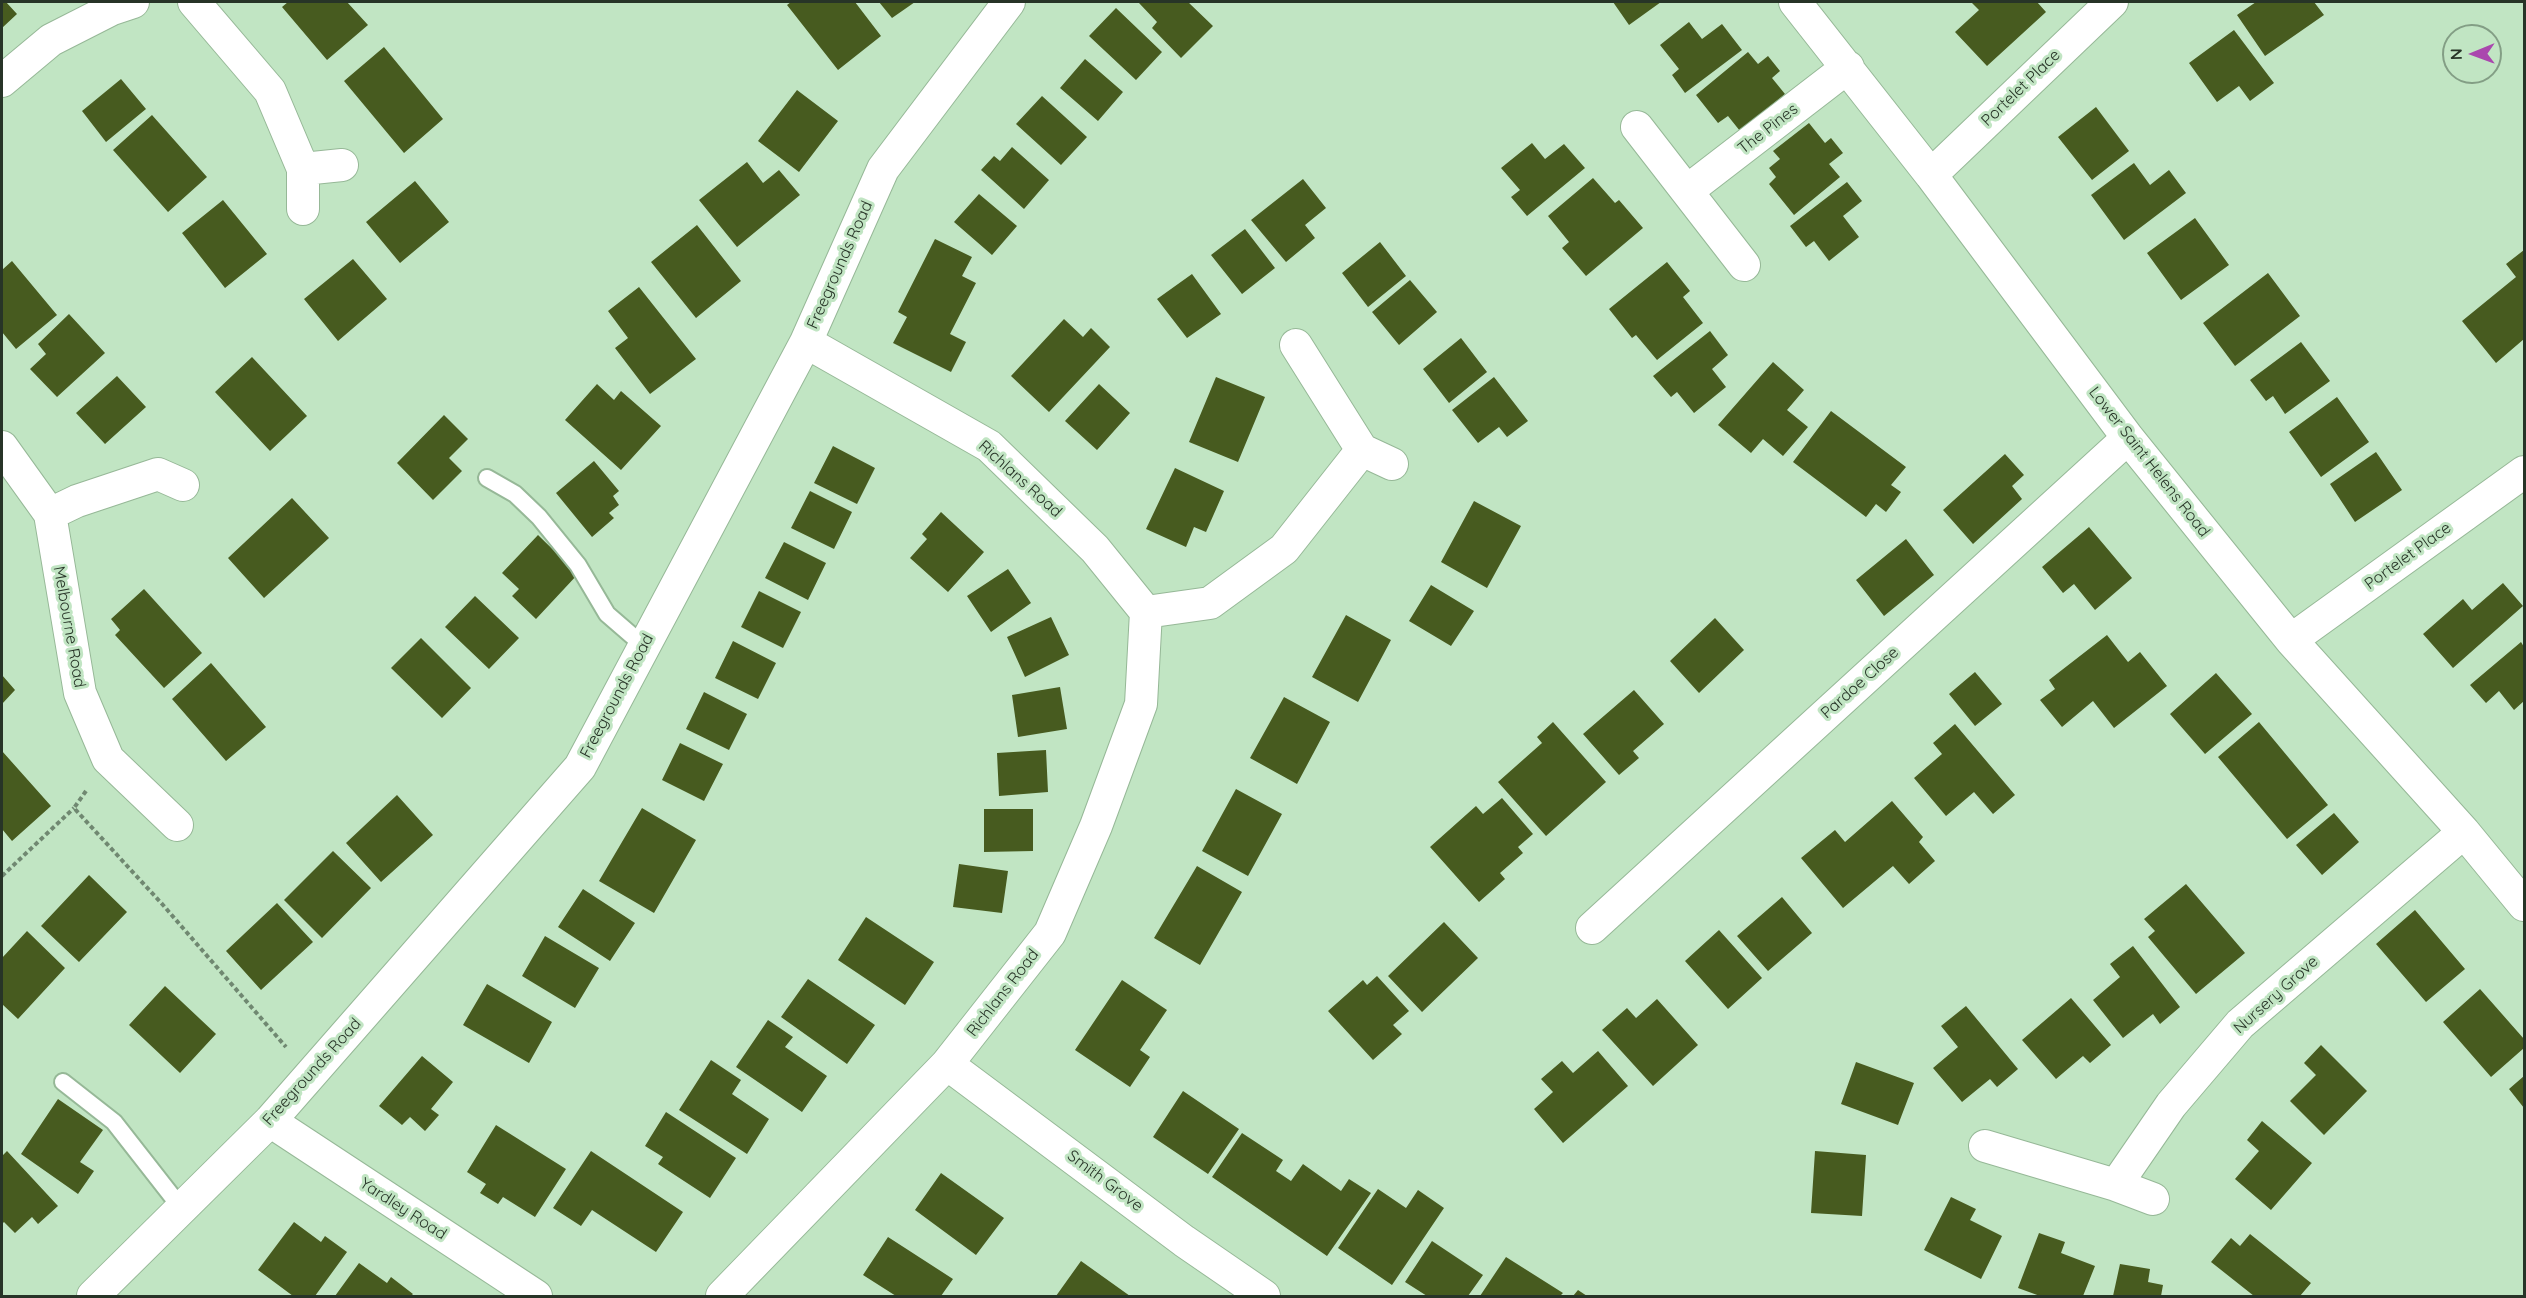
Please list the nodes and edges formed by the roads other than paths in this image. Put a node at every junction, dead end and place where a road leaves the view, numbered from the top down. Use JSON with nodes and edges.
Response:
{"nodes":[{"id":1,"x":194,"y":2,"type":"edge"},
{"id":2,"x":1009,"y":2,"type":"edge"},
{"id":3,"x":1795,"y":2,"type":"edge"},
{"id":4,"x":2112,"y":2,"type":"edge"},
{"id":5,"x":117,"y":4,"type":"edge"},
{"id":6,"x":1848,"y":67,"type":"junction"},
{"id":7,"x":2,"y":81,"type":"edge"},
{"id":8,"x":1637,"y":127,"type":"dead end"},
{"id":9,"x":342,"y":165,"type":"dead end"},
{"id":10,"x":303,"y":169,"type":"junction"},
{"id":11,"x":1930,"y":175,"type":"junction"},
{"id":12,"x":1687,"y":191,"type":"junction"},
{"id":13,"x":303,"y":209,"type":"dead end"},
{"id":14,"x":1744,"y":265,"type":"dead end"},
{"id":15,"x":806,"y":342,"type":"junction"},
{"id":16,"x":1296,"y":345,"type":"dead end"},
{"id":17,"x":2128,"y":438,"type":"junction"},
{"id":18,"x":2,"y":447,"type":"edge"},
{"id":19,"x":1362,"y":450,"type":"junction"},
{"id":20,"x":1392,"y":464,"type":"dead end"},
{"id":21,"x":2524,"y":472,"type":"edge"},
{"id":22,"x":487,"y":478,"type":"dead end"},
{"id":23,"x":183,"y":485,"type":"dead end"},
{"id":24,"x":50,"y":514,"type":"junction"},
{"id":25,"x":1146,"y":612,"type":"junction"},
{"id":26,"x":2291,"y":640,"type":"junction"},
{"id":27,"x":644,"y":646,"type":"junction"},
{"id":28,"x":177,"y":825,"type":"dead end"},
{"id":29,"x":2464,"y":832,"type":"junction"},
{"id":30,"x":2524,"y":906,"type":"edge"},
{"id":31,"x":1592,"y":928,"type":"dead end"},
{"id":32,"x":947,"y":1064,"type":"junction"},
{"id":33,"x":63,"y":1082,"type":"dead end"},
{"id":34,"x":270,"y":1120,"type":"junction"},
{"id":35,"x":1985,"y":1146,"type":"dead end"},
{"id":36,"x":2116,"y":1185,"type":"junction"},
{"id":37,"x":2153,"y":1199,"type":"dead end"},
{"id":38,"x":182,"y":1209,"type":"junction"},
{"id":39,"x":93,"y":1296,"type":"edge"},
{"id":40,"x":536,"y":1296,"type":"edge"},
{"id":41,"x":722,"y":1296,"type":"edge"},
{"id":42,"x":1264,"y":1296,"type":"edge"}],
"edges":[{"from":1,"to":10,"type":"street"},
{"from":2,"to":15,"type":"street","name":"Freegrounds Road"},
{"from":3,"to":6,"type":"street","name":"Lower Saint Helens Road"},
{"from":4,"to":11,"type":"street","name":"Portelet Place"},
{"from":5,"to":7,"type":"street"},
{"from":6,"to":11,"type":"street","name":"Lower Saint Helens Road"},
{"from":6,"to":12,"type":"street","name":"The Pines"},
{"from":8,"to":12,"type":"street"},
{"from":9,"to":10,"type":"street"},
{"from":10,"to":13,"type":"street"},
{"from":11,"to":17,"type":"street","name":"Lower Saint Helens Road"},
{"from":12,"to":14,"type":"street"},
{"from":15,"to":25,"type":"street","name":"Richlans Road"},
{"from":15,"to":27,"type":"street","name":"Freegrounds Road"},
{"from":16,"to":19,"type":"street"},
{"from":17,"to":26,"type":"street","name":"Lower Saint Helens Road"},
{"from":17,"to":31,"type":"street","name":"Pardoe Close"},
{"from":18,"to":24,"type":"street","name":"Melbourne Road"},
{"from":19,"to":20,"type":"street"},
{"from":19,"to":25,"type":"street"},
{"from":21,"to":26,"type":"street","name":"Portelet Place"},
{"from":22,"to":27,"type":"lane"},
{"from":23,"to":24,"type":"street"},
{"from":24,"to":28,"type":"street","name":"Melbourne Road"},
{"from":25,"to":32,"type":"street","name":"Richlans Road"},
{"from":26,"to":29,"type":"street","name":"Lower Saint Helens Road"},
{"from":27,"to":34,"type":"street","name":"Freegrounds Road"},
{"from":29,"to":30,"type":"street","name":"Lower Saint Helens Road"},
{"from":29,"to":36,"type":"street","name":"Nursery Grove"},
{"from":32,"to":41,"type":"street","name":"Richlans Road"},
{"from":32,"to":42,"type":"street","name":"Smith Grove"},
{"from":33,"to":38,"type":"lane"},
{"from":34,"to":38,"type":"street","name":"Freegrounds Road"},
{"from":34,"to":40,"type":"street","name":"Yardley Road"},
{"from":35,"to":36,"type":"street"},
{"from":36,"to":37,"type":"street"},
{"from":38,"to":39,"type":"street","name":"Freegrounds Road"}]}
